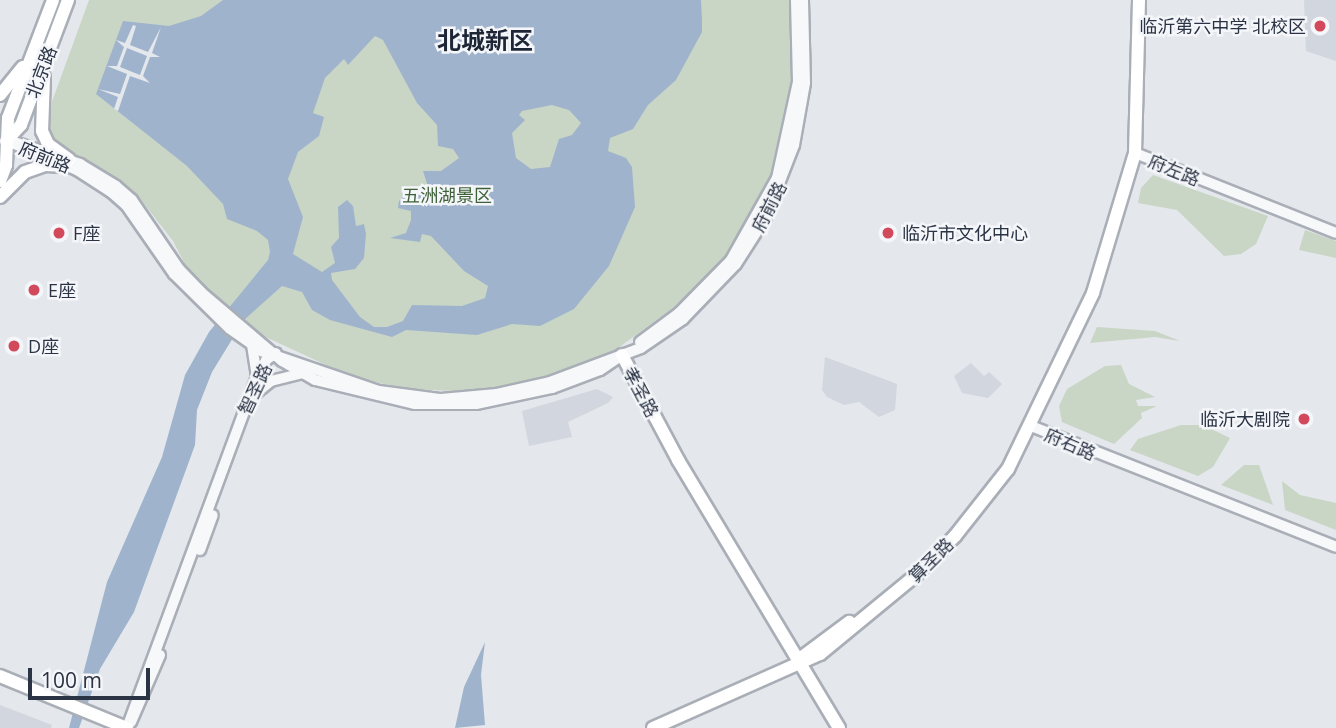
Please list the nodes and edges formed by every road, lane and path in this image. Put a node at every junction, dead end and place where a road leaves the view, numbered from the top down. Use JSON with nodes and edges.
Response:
{"nodes":[{"id":1,"x":53,"y":0,"type":"edge"},
{"id":2,"x":68,"y":0,"type":"edge"},
{"id":3,"x":796,"y":0,"type":"edge"},
{"id":4,"x":803,"y":0,"type":"edge"},
{"id":5,"x":1139,"y":0,"type":"edge"},
{"id":6,"x":1146,"y":0,"type":"edge"},
{"id":7,"x":34,"y":52,"type":"junction"},
{"id":8,"x":47,"y":56,"type":"junction"},
{"id":9,"x":0,"y":95,"type":"edge"},
{"id":10,"x":2,"y":142,"type":"edge"},
{"id":11,"x":1135,"y":153,"type":"junction"},
{"id":12,"x":67,"y":162,"type":"junction"},
{"id":13,"x":0,"y":181,"type":"edge"},
{"id":14,"x":0,"y":197,"type":"edge"},
{"id":15,"x":1336,"y":231,"type":"edge"},
{"id":16,"x":250,"y":341,"type":"junction"},
{"id":17,"x":276,"y":353,"type":"junction"},
{"id":18,"x":622,"y":355,"type":"junction"},
{"id":19,"x":302,"y":373,"type":"junction"},
{"id":20,"x":257,"y":376,"type":"junction"},
{"id":21,"x":256,"y":394,"type":"junction"},
{"id":22,"x":1031,"y":426,"type":"junction"},
{"id":23,"x":1336,"y":545,"type":"edge"},
{"id":24,"x":799,"y":660,"type":"junction"},
{"id":25,"x":0,"y":676,"type":"edge"},
{"id":26,"x":0,"y":684,"type":"edge"},
{"id":27,"x":67,"y":705,"type":"junction"},
{"id":28,"x":127,"y":728,"type":"edge"},
{"id":29,"x":653,"y":728,"type":"edge"},
{"id":30,"x":674,"y":728,"type":"edge"},
{"id":31,"x":832,"y":728,"type":"edge"},
{"id":32,"x":839,"y":728,"type":"edge"}],
"edges":[{"from":1,"to":7,"type":"main road","name":"北京路"},
{"from":2,"to":8,"type":"main road","name":"北京路"},
{"from":3,"to":18,"type":"street","name":"府前路"},
{"from":4,"to":18,"type":"street","name":"府前路"},
{"from":5,"to":11,"type":"main road","name":"算圣路"},
{"from":6,"to":11,"type":"main road","name":"算圣路"},
{"from":7,"to":9,"type":"main road"},
{"from":7,"to":10,"type":"main road","name":"北京路"},
{"from":8,"to":10,"type":"main road","name":"北京路"},
{"from":8,"to":12,"type":"main road"},
{"from":10,"to":12,"type":"street","name":"府前路"},
{"from":10,"to":13,"type":"main road","name":"北京路"},
{"from":11,"to":15,"type":"street","name":"府左路"},
{"from":11,"to":22,"type":"main road","name":"算圣路"},
{"from":12,"to":14,"type":"main road"},
{"from":12,"to":16,"type":"street","name":"府前路"},
{"from":16,"to":17,"type":"street","name":"府前路"},
{"from":16,"to":20,"type":"street"},
{"from":17,"to":18,"type":"street","name":"府前路"},
{"from":17,"to":19,"type":"street","name":"府前路"},
{"from":17,"to":20,"type":"street","name":"智圣路"},
{"from":17,"to":21,"type":"street","name":"智圣路"},
{"from":18,"to":19,"type":"street","name":"府前路"},
{"from":18,"to":24,"type":"main road","name":"孝圣路"},
{"from":19,"to":21,"type":"street"},
{"from":20,"to":28,"type":"street","name":"智圣路"},
{"from":21,"to":28,"type":"street","name":"智圣路"},
{"from":22,"to":23,"type":"street","name":"府右路"},
{"from":22,"to":24,"type":"main road","name":"算圣路"},
{"from":24,"to":29,"type":"main road","name":"算圣路"},
{"from":24,"to":30,"type":"main road","name":"算圣路"},
{"from":24,"to":31,"type":"main road","name":"孝圣路"},
{"from":24,"to":32,"type":"main road","name":"孝圣路"},
{"from":25,"to":27,"type":"main road"},
{"from":26,"to":27,"type":"main road"},
{"from":27,"to":28,"type":"main road"}]}
